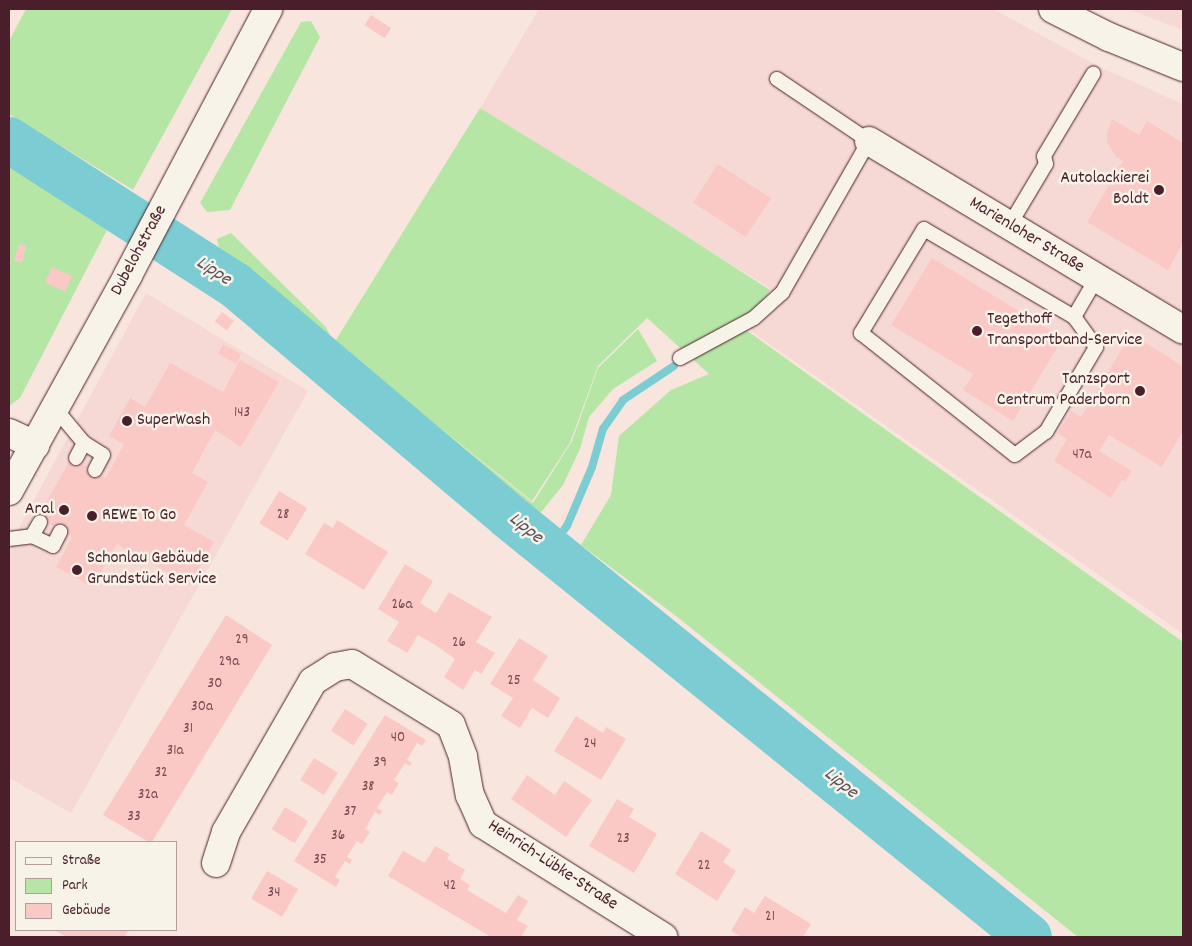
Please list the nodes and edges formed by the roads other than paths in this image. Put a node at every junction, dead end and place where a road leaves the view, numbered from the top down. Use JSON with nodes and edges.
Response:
{"nodes":[{"id":1,"x":268,"y":9,"type":"edge"},
{"id":2,"x":1053,"y":9,"type":"edge"},
{"id":3,"x":1183,"y":67,"type":"edge"},
{"id":4,"x":1093,"y":74,"type":"dead end"},
{"id":5,"x":777,"y":79,"type":"dead end"},
{"id":6,"x":869,"y":141,"type":"junction"},
{"id":7,"x":1009,"y":226,"type":"junction"},
{"id":8,"x":1096,"y":279,"type":"junction"},
{"id":9,"x":1074,"y":317,"type":"junction"},
{"id":10,"x":1183,"y":330,"type":"edge"},
{"id":11,"x":680,"y":358,"type":"dead end"},
{"id":12,"x":54,"y":407,"type":"junction"},
{"id":13,"x":9,"y":433,"type":"edge"},
{"id":14,"x":84,"y":443,"type":"junction"},
{"id":15,"x":35,"y":446,"type":"junction"},
{"id":16,"x":76,"y":458,"type":"dead end"},
{"id":17,"x":94,"y":470,"type":"dead end"},
{"id":18,"x":9,"y":491,"type":"edge"},
{"id":19,"x":40,"y":522,"type":"dead end"},
{"id":20,"x":60,"y":532,"type":"dead end"},
{"id":21,"x":32,"y":536,"type":"junction"},
{"id":22,"x":9,"y":539,"type":"edge"},
{"id":23,"x":216,"y":863,"type":"dead end"},
{"id":24,"x":663,"y":937,"type":"edge"}],
"edges":[{"from":1,"to":12,"type":"street","name":"Dubelohstraße"},
{"from":2,"to":3,"type":"street"},
{"from":4,"to":7,"type":"lane"},
{"from":5,"to":6,"type":"lane"},
{"from":6,"to":7,"type":"street","name":"Marienloher Straße"},
{"from":6,"to":11,"type":"lane"},
{"from":7,"to":8,"type":"street","name":"Marienloher Straße"},
{"from":8,"to":9,"type":"lane"},
{"from":8,"to":10,"type":"street","name":"Marienloher Straße"},
{"from":9,"to":9,"type":"lane"},
{"from":12,"to":14,"type":"lane"},
{"from":12,"to":15,"type":"street","name":"Dubelohstraße"},
{"from":13,"to":15,"type":"street"},
{"from":14,"to":16,"type":"lane"},
{"from":14,"to":17,"type":"lane"},
{"from":15,"to":18,"type":"street","name":"Dubelohstraße"},
{"from":19,"to":21,"type":"lane"},
{"from":20,"to":21,"type":"lane"},
{"from":21,"to":22,"type":"lane"},
{"from":23,"to":24,"type":"street","name":"Heinrich-Lübke-Straße"}]}
